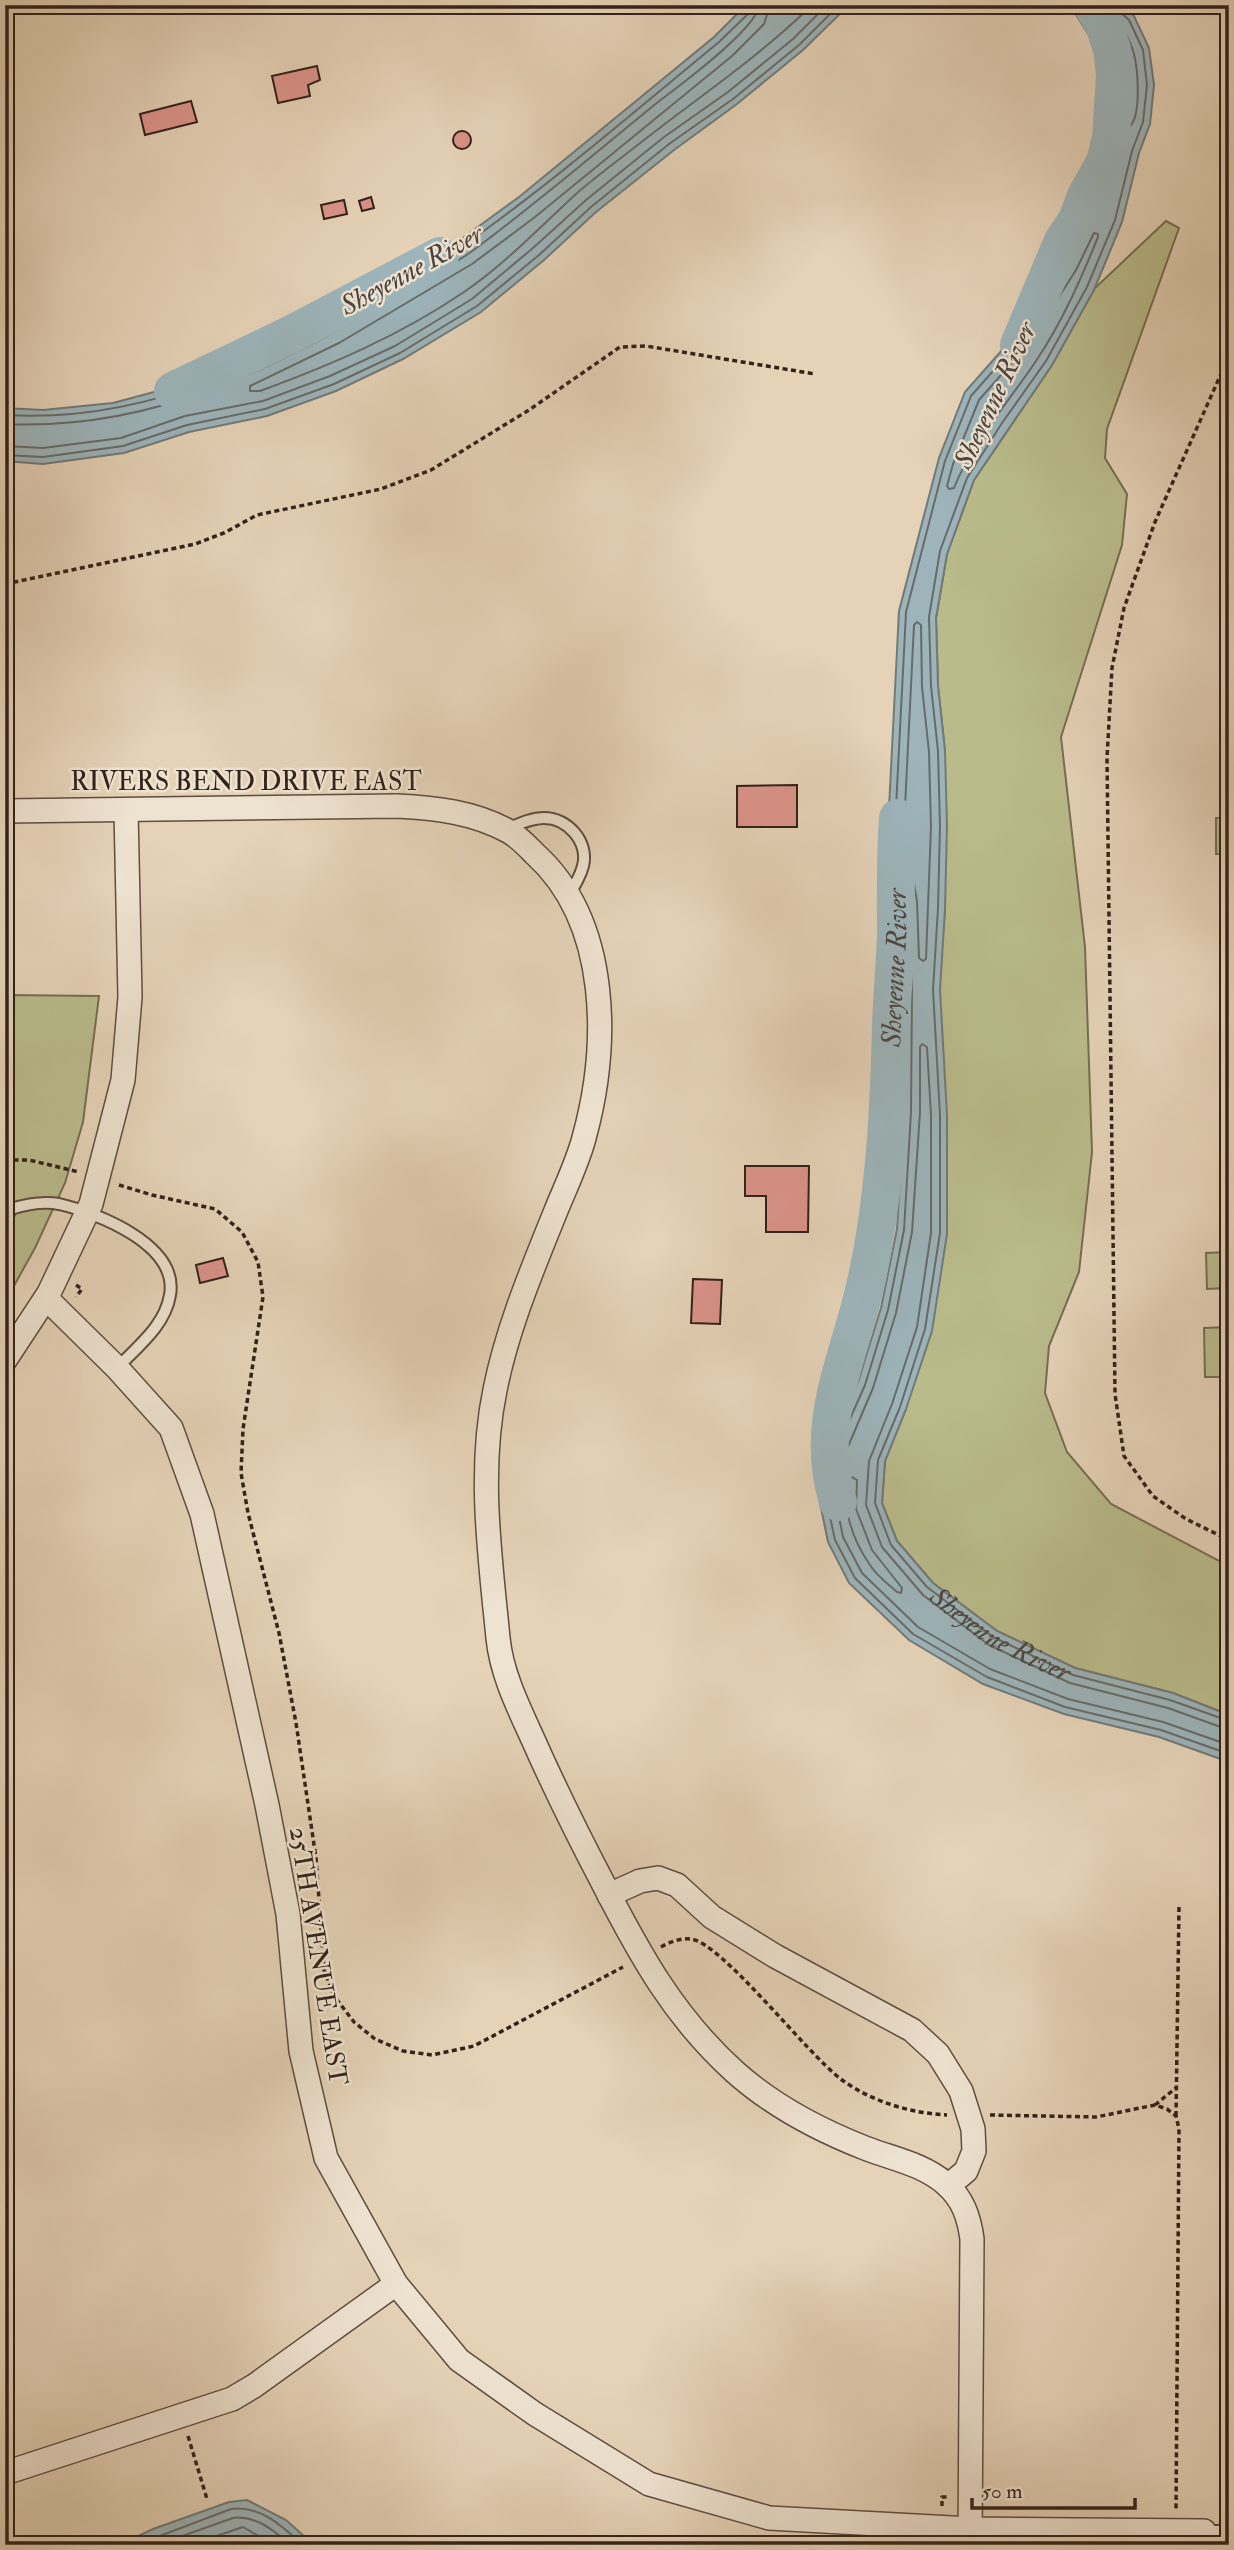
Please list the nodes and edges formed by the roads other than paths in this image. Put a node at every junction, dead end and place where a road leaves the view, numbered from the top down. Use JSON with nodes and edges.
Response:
{"nodes":[{"id":1,"x":126,"y":810,"type":"junction"},
{"id":2,"x":5,"y":811,"type":"edge"},
{"id":3,"x":505,"y":830,"type":"junction"},
{"id":4,"x":568,"y":896,"type":"junction"},
{"id":5,"x":87,"y":1213,"type":"junction"},
{"id":6,"x":5,"y":1222,"type":"edge"},
{"id":7,"x":46,"y":1298,"type":"junction"},
{"id":8,"x":8,"y":1350,"type":"edge"},
{"id":9,"x":117,"y":1368,"type":"junction"},
{"id":10,"x":609,"y":1895,"type":"junction"},
{"id":11,"x":948,"y":2186,"type":"junction"},
{"id":12,"x":396,"y":2284,"type":"junction"},
{"id":13,"x":5,"y":2473,"type":"edge"},
{"id":14,"x":1229,"y":2530,"type":"edge"},
{"id":15,"x":970,"y":2537,"type":"edge"},
{"id":16,"x":1204,"y":2538,"type":"edge"}],
"edges":[{"from":1,"to":2,"type":"street","name":"RIVERS BEND DRIVE EAST"},
{"from":1,"to":3,"type":"street","name":"RIVERS BEND DRIVE EAST"},
{"from":1,"to":5,"type":"street"},
{"from":3,"to":4,"type":"street","name":"RIVERS BEND DRIVE EAST"},
{"from":3,"to":4,"type":"lane"},
{"from":4,"to":10,"type":"street","name":"RIVERS BEND DRIVE EAST"},
{"from":5,"to":6,"type":"lane"},
{"from":5,"to":7,"type":"street"},
{"from":5,"to":9,"type":"lane"},
{"from":7,"to":8,"type":"street"},
{"from":7,"to":9,"type":"street","name":"25TH AVENUE EAST"},
{"from":9,"to":12,"type":"street","name":"25TH AVENUE EAST"},
{"from":10,"to":11,"type":"street","name":"RIVERS BEND DRIVE EAST"},
{"from":10,"to":11,"type":"street"},
{"from":11,"to":15,"type":"street","name":"RIVERS BEND DRIVE EAST"},
{"from":12,"to":13,"type":"street"},
{"from":12,"to":15,"type":"street","name":"25TH AVENUE EAST"},
{"from":14,"to":16,"type":"lane"},
{"from":15,"to":16,"type":"street","name":"25TH AVENUE EAST"}]}
